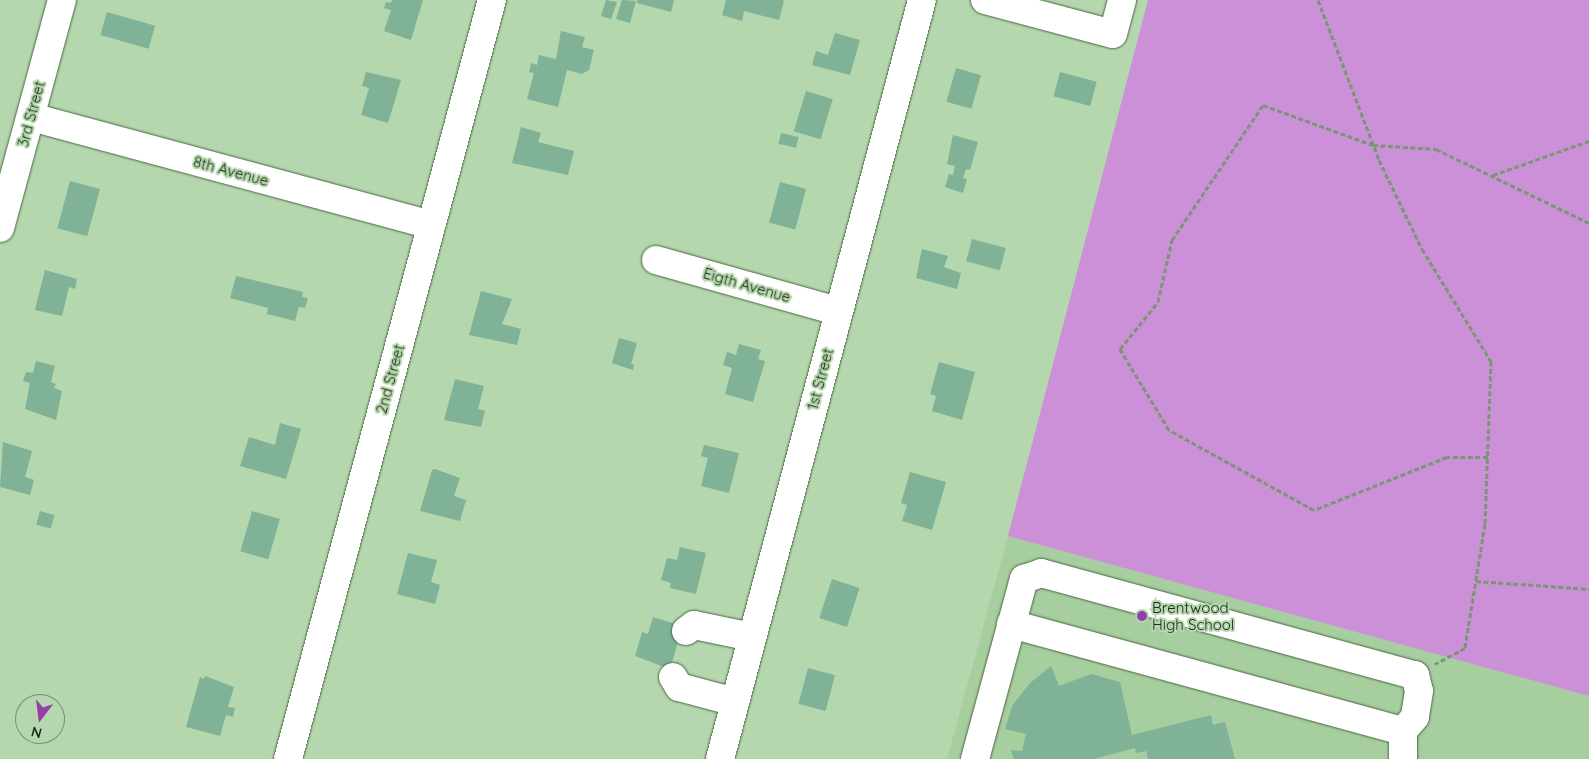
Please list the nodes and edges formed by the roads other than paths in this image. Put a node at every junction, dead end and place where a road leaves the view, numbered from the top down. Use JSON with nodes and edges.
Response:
{"nodes":[{"id":1,"x":62,"y":0,"type":"edge"},
{"id":2,"x":492,"y":0,"type":"edge"},
{"id":3,"x":922,"y":0,"type":"edge"},
{"id":4,"x":985,"y":0,"type":"edge"},
{"id":5,"x":1122,"y":0,"type":"edge"},
{"id":6,"x":31,"y":117,"type":"junction"},
{"id":7,"x":430,"y":226,"type":"junction"},
{"id":8,"x":0,"y":228,"type":"edge"},
{"id":9,"x":656,"y":260,"type":"dead end"},
{"id":10,"x":838,"y":311,"type":"junction"},
{"id":11,"x":1011,"y":624,"type":"junction"},
{"id":12,"x":686,"y":631,"type":"dead end"},
{"id":13,"x":752,"y":637,"type":"junction"},
{"id":14,"x":673,"y":677,"type":"dead end"},
{"id":15,"x":735,"y":702,"type":"junction"},
{"id":16,"x":1403,"y":731,"type":"junction"},
{"id":17,"x":979,"y":754,"type":"edge"},
{"id":18,"x":727,"y":757,"type":"edge"},
{"id":19,"x":288,"y":759,"type":"edge"},
{"id":20,"x":1403,"y":759,"type":"edge"}],
"edges":[{"from":1,"to":6,"type":"street","name":"3rd Street"},
{"from":2,"to":7,"type":"street","name":"2nd Street"},
{"from":3,"to":10,"type":"street","name":"1st Street"},
{"from":4,"to":5,"type":"street"},
{"from":6,"to":7,"type":"street","name":"8th Avenue"},
{"from":6,"to":8,"type":"street","name":"3rd Street"},
{"from":7,"to":19,"type":"street","name":"2nd Street"},
{"from":9,"to":10,"type":"street","name":"Eigth Avenue"},
{"from":10,"to":13,"type":"street","name":"1st Street"},
{"from":11,"to":16,"type":"street"},
{"from":11,"to":16,"type":"street"},
{"from":11,"to":17,"type":"street"},
{"from":12,"to":13,"type":"street"},
{"from":13,"to":15,"type":"street","name":"1st Street"},
{"from":14,"to":15,"type":"street"},
{"from":15,"to":18,"type":"street","name":"1st Street"},
{"from":16,"to":20,"type":"street"}]}
